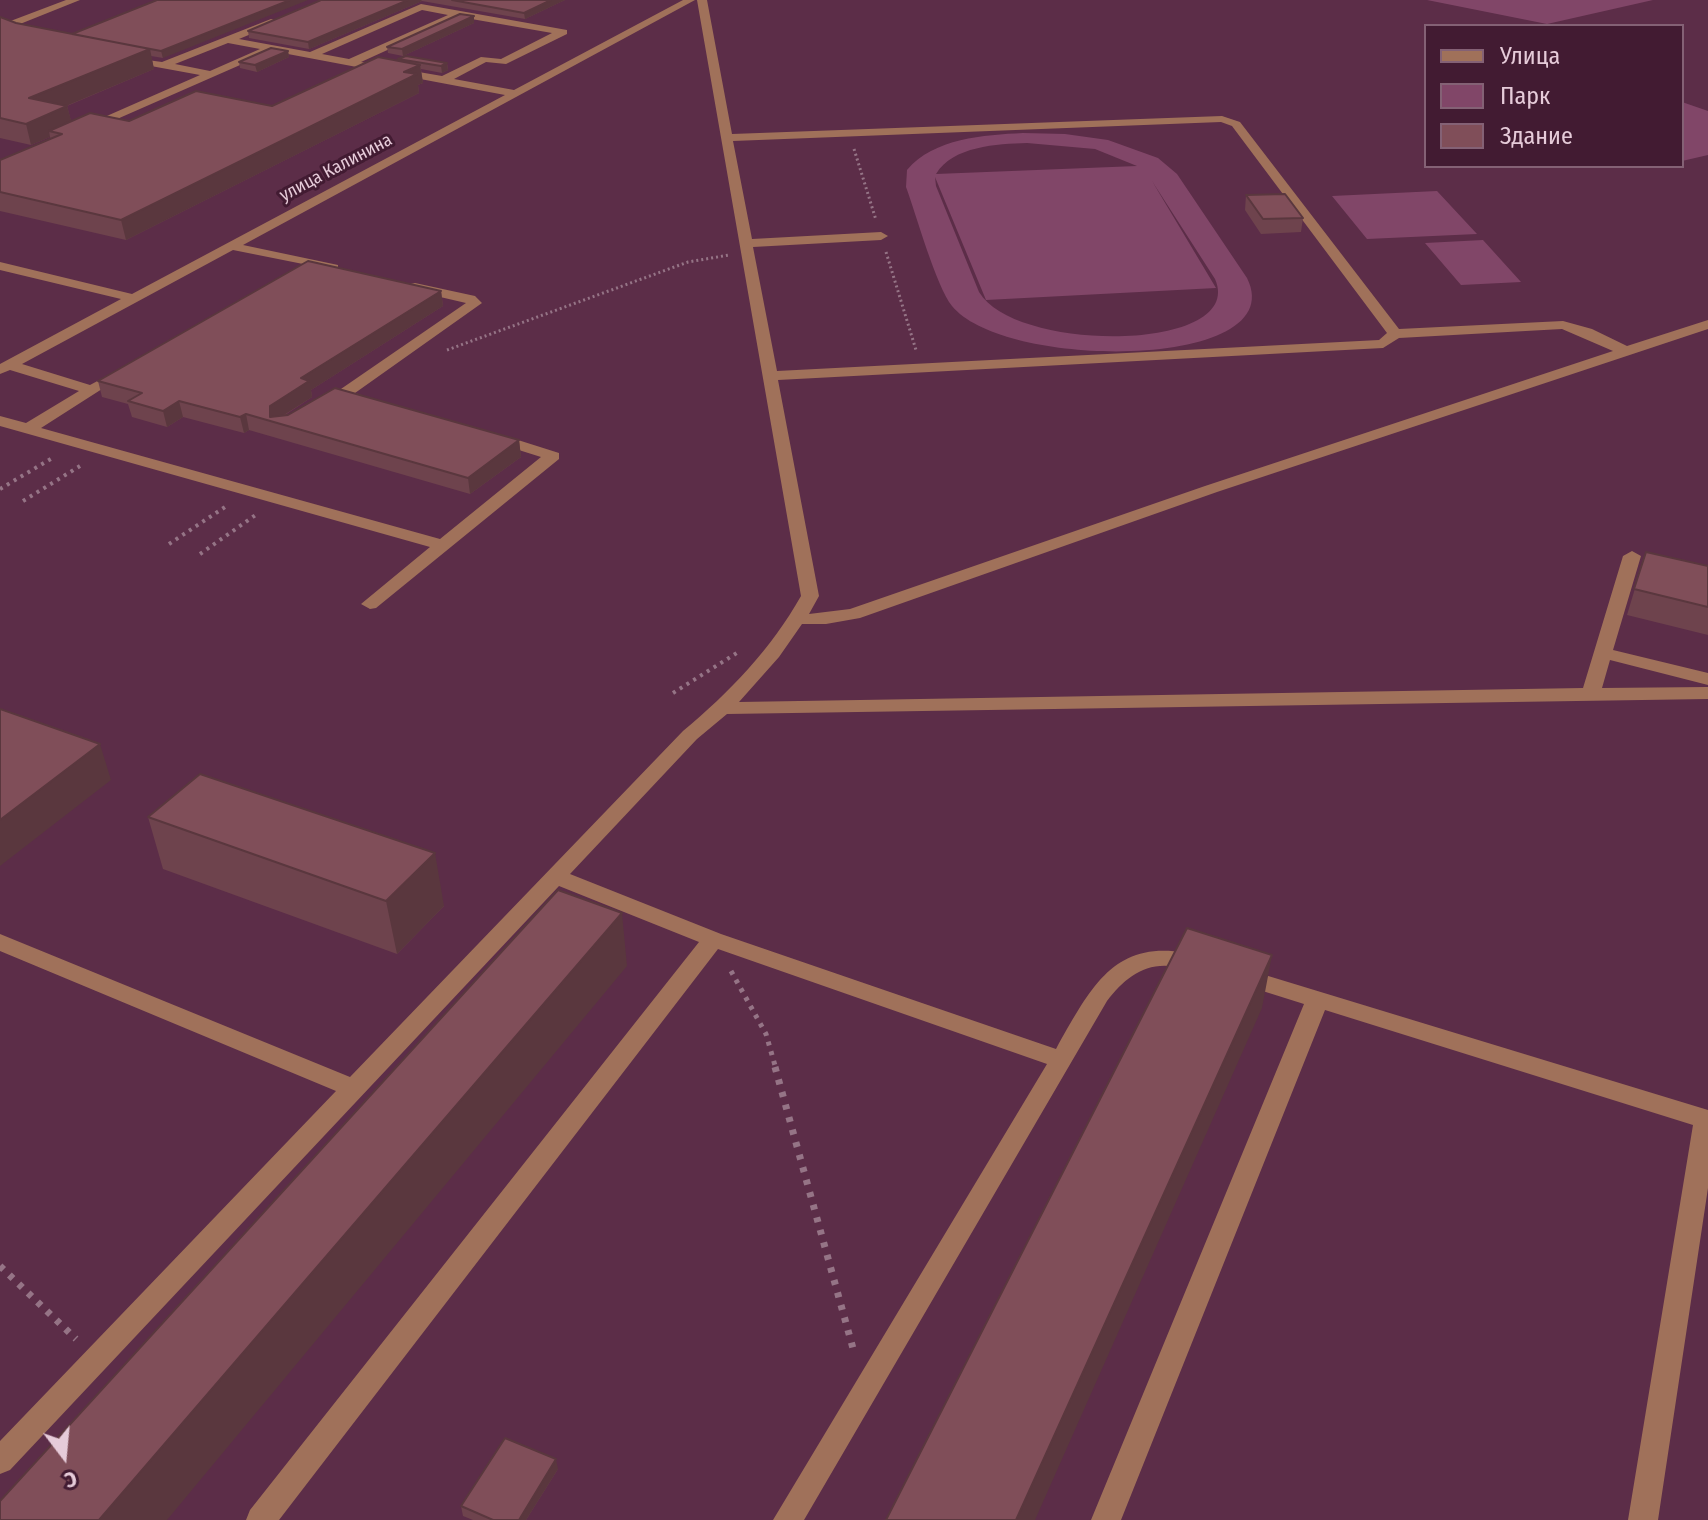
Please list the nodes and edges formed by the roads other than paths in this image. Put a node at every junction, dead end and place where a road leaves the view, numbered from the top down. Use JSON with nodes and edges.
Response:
{"nodes":[{"id":1,"x":75,"y":0,"type":"edge"},
{"id":2,"x":690,"y":0,"type":"edge"},
{"id":3,"x":702,"y":0,"type":"edge"},
{"id":4,"x":458,"y":14,"type":"junction"},
{"id":5,"x":283,"y":17,"type":"edge"},
{"id":6,"x":5,"y":25,"type":"edge"},
{"id":7,"x":373,"y":28,"type":"junction"},
{"id":8,"x":411,"y":35,"type":"junction"},
{"id":9,"x":22,"y":37,"type":"edge"},
{"id":10,"x":227,"y":40,"type":"junction"},
{"id":11,"x":271,"y":48,"type":"junction"},
{"id":12,"x":310,"y":56,"type":"junction"},
{"id":13,"x":118,"y":57,"type":"edge"},
{"id":14,"x":349,"y":63,"type":"junction"},
{"id":15,"x":161,"y":66,"type":"junction"},
{"id":16,"x":211,"y":74,"type":"junction"},
{"id":17,"x":441,"y":81,"type":"junction"},
{"id":18,"x":513,"y":93,"type":"junction"},
{"id":19,"x":70,"y":136,"type":"edge"},
{"id":20,"x":727,"y":138,"type":"junction"},
{"id":21,"x":881,"y":236,"type":"dead end"},
{"id":22,"x":231,"y":246,"type":"junction"},
{"id":23,"x":746,"y":247,"type":"junction"},
{"id":24,"x":212,"y":256,"type":"junction"},
{"id":25,"x":239,"y":262,"type":"dead end"},
{"id":26,"x":0,"y":266,"type":"edge"},
{"id":27,"x":354,"y":273,"type":"edge"},
{"id":28,"x":398,"y":283,"type":"edge"},
{"id":29,"x":132,"y":298,"type":"junction"},
{"id":30,"x":1708,"y":324,"type":"edge"},
{"id":31,"x":1395,"y":334,"type":"junction"},
{"id":32,"x":1625,"y":351,"type":"junction"},
{"id":33,"x":133,"y":366,"type":"edge"},
{"id":34,"x":4,"y":368,"type":"edge"},
{"id":35,"x":768,"y":376,"type":"junction"},
{"id":36,"x":92,"y":390,"type":"junction"},
{"id":37,"x":343,"y":394,"type":"junction"},
{"id":38,"x":324,"y":399,"type":"edge"},
{"id":39,"x":373,"y":402,"type":"edge"},
{"id":40,"x":0,"y":421,"type":"edge"},
{"id":41,"x":29,"y":428,"type":"junction"},
{"id":42,"x":476,"y":432,"type":"edge"},
{"id":43,"x":444,"y":545,"type":"junction"},
{"id":44,"x":1632,"y":556,"type":"dead end"},
{"id":45,"x":370,"y":604,"type":"dead end"},
{"id":46,"x":798,"y":619,"type":"junction"},
{"id":47,"x":1604,"y":653,"type":"junction"},
{"id":48,"x":1708,"y":679,"type":"edge"},
{"id":49,"x":1708,"y":693,"type":"edge"},
{"id":50,"x":1591,"y":694,"type":"junction"},
{"id":51,"x":724,"y":708,"type":"junction"},
{"id":52,"x":555,"y":876,"type":"junction"},
{"id":53,"x":713,"y":939,"type":"junction"},
{"id":54,"x":0,"y":942,"type":"edge"},
{"id":55,"x":1318,"y":998,"type":"junction"},
{"id":56,"x":1062,"y":1060,"type":"junction"},
{"id":57,"x":353,"y":1088,"type":"junction"},
{"id":58,"x":1707,"y":1120,"type":"edge"},
{"id":59,"x":0,"y":1461,"type":"edge"},
{"id":60,"x":268,"y":1518,"type":"edge"},
{"id":61,"x":788,"y":1520,"type":"edge"},
{"id":62,"x":1106,"y":1520,"type":"edge"},
{"id":63,"x":1643,"y":1520,"type":"edge"}],
"edges":[{"from":1,"to":6,"type":"lane"},
{"from":2,"to":18,"type":"lane","name":"улица Калинина"},
{"from":3,"to":20,"type":"lane"},
{"from":4,"to":7,"type":"lane"},
{"from":4,"to":8,"type":"lane"},
{"from":4,"to":17,"type":"lane"},
{"from":5,"to":10,"type":"lane"},
{"from":6,"to":9,"type":"lane"},
{"from":7,"to":8,"type":"lane"},
{"from":7,"to":12,"type":"lane"},
{"from":8,"to":14,"type":"lane"},
{"from":10,"to":11,"type":"lane"},
{"from":10,"to":15,"type":"lane"},
{"from":11,"to":12,"type":"lane"},
{"from":11,"to":16,"type":"lane"},
{"from":12,"to":14,"type":"lane"},
{"from":13,"to":15,"type":"lane"},
{"from":14,"to":17,"type":"lane"},
{"from":15,"to":16,"type":"lane"},
{"from":16,"to":19,"type":"lane"},
{"from":17,"to":18,"type":"lane"},
{"from":18,"to":22,"type":"lane","name":"улица Калинина"},
{"from":20,"to":23,"type":"lane"},
{"from":20,"to":31,"type":"lane"},
{"from":21,"to":23,"type":"lane"},
{"from":22,"to":24,"type":"lane","name":"улица Калинина"},
{"from":22,"to":27,"type":"lane"},
{"from":23,"to":35,"type":"lane"},
{"from":24,"to":25,"type":"lane"},
{"from":24,"to":29,"type":"lane","name":"улица Калинина"},
{"from":26,"to":29,"type":"lane"},
{"from":28,"to":37,"type":"lane"},
{"from":29,"to":34,"type":"lane","name":"улица Калинина"},
{"from":30,"to":32,"type":"lane"},
{"from":31,"to":32,"type":"lane"},
{"from":31,"to":35,"type":"lane"},
{"from":32,"to":46,"type":"lane"},
{"from":33,"to":36,"type":"lane"},
{"from":34,"to":36,"type":"lane"},
{"from":35,"to":46,"type":"lane"},
{"from":36,"to":41,"type":"lane"},
{"from":37,"to":38,"type":"lane"},
{"from":37,"to":39,"type":"lane"},
{"from":40,"to":41,"type":"lane"},
{"from":41,"to":43,"type":"lane"},
{"from":42,"to":43,"type":"lane"},
{"from":43,"to":45,"type":"lane"},
{"from":44,"to":47,"type":"lane"},
{"from":46,"to":51,"type":"lane"},
{"from":47,"to":48,"type":"lane"},
{"from":47,"to":50,"type":"lane"},
{"from":49,"to":50,"type":"lane"},
{"from":50,"to":51,"type":"lane"},
{"from":51,"to":52,"type":"lane"},
{"from":52,"to":53,"type":"lane"},
{"from":52,"to":57,"type":"lane"},
{"from":53,"to":56,"type":"lane"},
{"from":53,"to":60,"type":"lane"},
{"from":54,"to":57,"type":"lane"},
{"from":55,"to":56,"type":"lane"},
{"from":55,"to":58,"type":"lane"},
{"from":55,"to":62,"type":"lane"},
{"from":56,"to":61,"type":"lane"},
{"from":57,"to":59,"type":"lane"},
{"from":58,"to":63,"type":"lane"}]}
